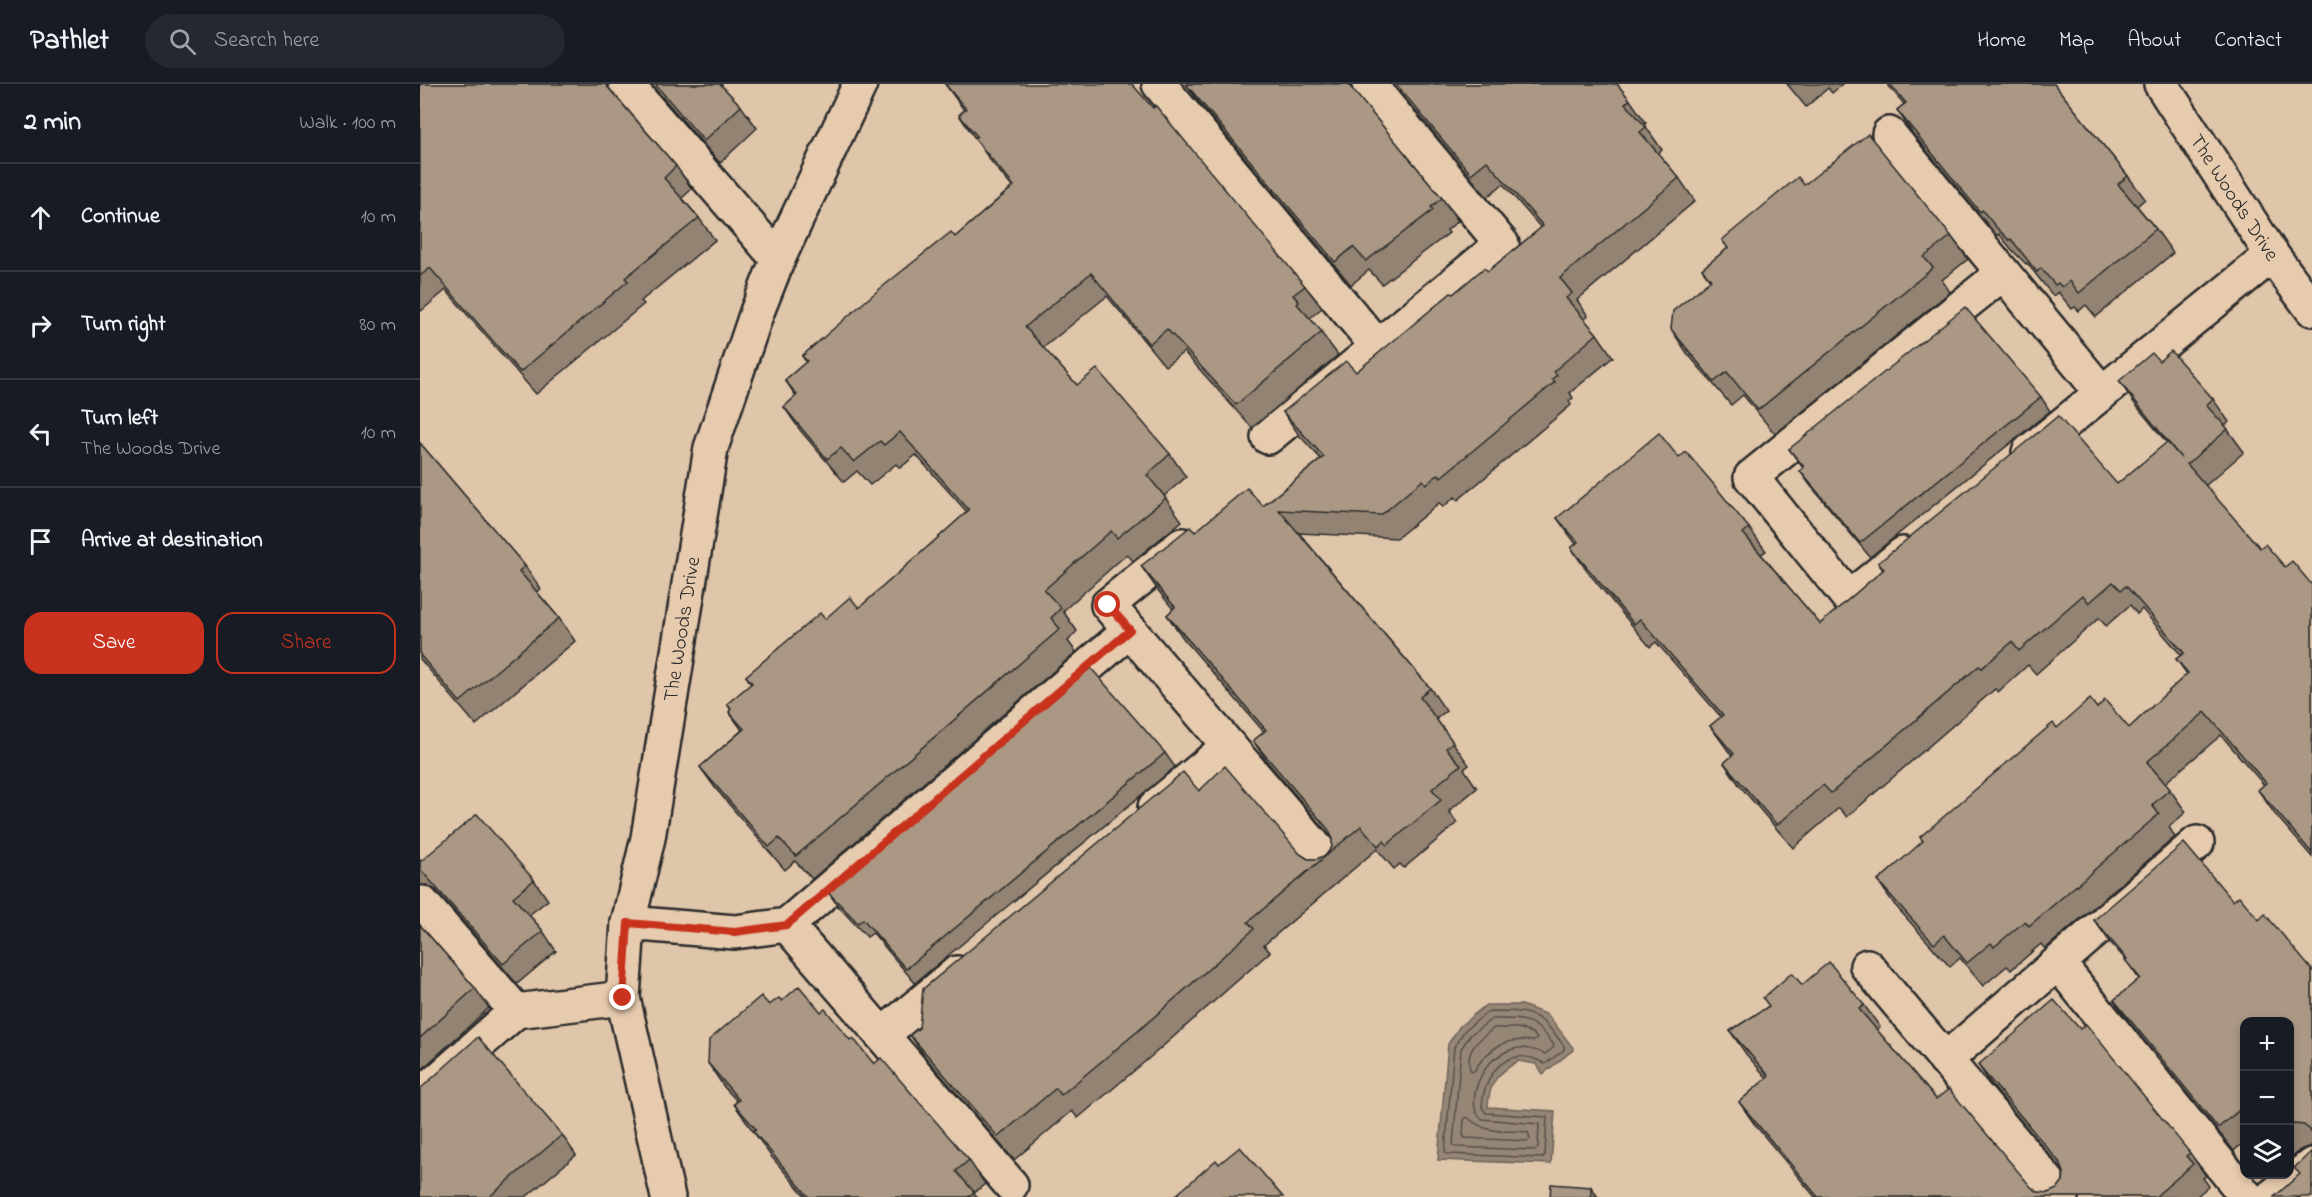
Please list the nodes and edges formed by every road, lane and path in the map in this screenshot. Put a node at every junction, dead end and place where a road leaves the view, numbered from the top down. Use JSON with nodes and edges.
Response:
{"nodes":[{"id":1,"x":626,"y":84,"type":"edge"},
{"id":2,"x":860,"y":84,"type":"edge"},
{"id":3,"x":1159,"y":84,"type":"edge"},
{"id":4,"x":1369,"y":84,"type":"edge"},
{"id":5,"x":2161,"y":84,"type":"edge"},
{"id":6,"x":1889,"y":134,"type":"dead end"},
{"id":7,"x":2272,"y":255,"type":"junction"},
{"id":8,"x":778,"y":260,"type":"junction"},
{"id":9,"x":2003,"y":273,"type":"junction"},
{"id":10,"x":2312,"y":309,"type":"edge"},
{"id":11,"x":1378,"y":347,"type":"junction"},
{"id":12,"x":2102,"y":393,"type":"junction"},
{"id":13,"x":1268,"y":437,"type":"dead end"},
{"id":14,"x":2002,"y":474,"type":"edge"},
{"id":15,"x":1205,"y":526,"type":"edge"},
{"id":16,"x":1930,"y":532,"type":"edge"},
{"id":17,"x":1130,"y":630,"type":"junction"},
{"id":18,"x":1229,"y":746,"type":"junction"},
{"id":19,"x":1128,"y":830,"type":"edge"},
{"id":20,"x":2197,"y":843,"type":"dead end"},
{"id":21,"x":1330,"y":864,"type":"edge"},
{"id":22,"x":420,"y":905,"type":"edge"},
{"id":23,"x":628,"y":923,"type":"junction"},
{"id":24,"x":787,"y":925,"type":"junction"},
{"id":25,"x":982,"y":952,"type":"edge"},
{"id":26,"x":2058,"y":963,"type":"junction"},
{"id":27,"x":1867,"y":966,"type":"dead end"},
{"id":28,"x":623,"y":998,"type":"junction"},
{"id":29,"x":516,"y":1011,"type":"junction"},
{"id":30,"x":882,"y":1035,"type":"junction"},
{"id":31,"x":1945,"y":1060,"type":"junction"},
{"id":32,"x":420,"y":1096,"type":"edge"},
{"id":33,"x":2312,"y":1164,"type":"edge"},
{"id":34,"x":1011,"y":1185,"type":"dead end"},
{"id":35,"x":668,"y":1197,"type":"edge"},
{"id":36,"x":2061,"y":1197,"type":"edge"},
{"id":37,"x":2247,"y":1197,"type":"edge"},
{"id":38,"x":2271,"y":1197,"type":"edge"}],
"edges":[{"from":1,"to":8,"type":"lane"},
{"from":2,"to":8,"type":"lane","name":"The Woods Drive"},
{"from":3,"to":11,"type":"lane"},
{"from":4,"to":11,"type":"lane"},
{"from":5,"to":7,"type":"lane","name":"The Woods Drive"},
{"from":6,"to":9,"type":"lane"},
{"from":7,"to":10,"type":"lane","name":"The Woods Drive"},
{"from":7,"to":12,"type":"lane"},
{"from":8,"to":23,"type":"lane","name":"The Woods Drive"},
{"from":9,"to":12,"type":"lane"},
{"from":9,"to":16,"type":"lane"},
{"from":11,"to":13,"type":"lane"},
{"from":12,"to":14,"type":"lane"},
{"from":15,"to":17,"type":"lane"},
{"from":17,"to":18,"type":"lane"},
{"from":17,"to":24,"type":"lane"},
{"from":18,"to":19,"type":"lane"},
{"from":18,"to":21,"type":"lane"},
{"from":20,"to":26,"type":"lane"},
{"from":22,"to":29,"type":"lane"},
{"from":23,"to":24,"type":"lane"},
{"from":23,"to":28,"type":"lane","name":"The Woods Drive"},
{"from":24,"to":30,"type":"lane"},
{"from":25,"to":30,"type":"lane"},
{"from":26,"to":31,"type":"lane"},
{"from":26,"to":37,"type":"lane"},
{"from":27,"to":31,"type":"lane"},
{"from":28,"to":29,"type":"lane"},
{"from":28,"to":35,"type":"lane","name":"The Woods Drive"},
{"from":29,"to":32,"type":"lane"},
{"from":30,"to":34,"type":"lane"},
{"from":31,"to":36,"type":"lane"},
{"from":33,"to":38,"type":"lane"}]}
